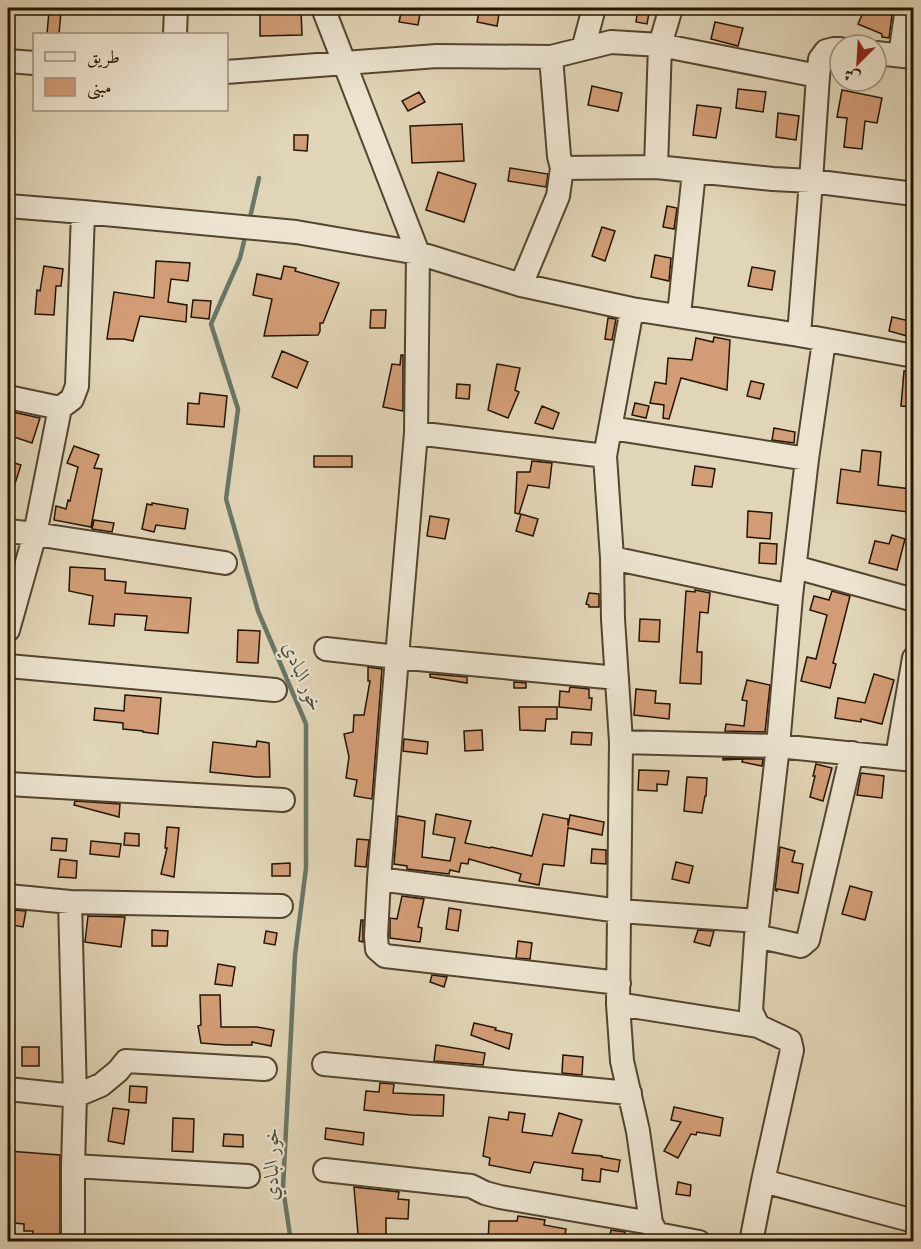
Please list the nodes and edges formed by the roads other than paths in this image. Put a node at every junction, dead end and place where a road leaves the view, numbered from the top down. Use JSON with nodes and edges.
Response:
{"nodes":[{"id":1,"x":176,"y":8,"type":"edge"},
{"id":2,"x":323,"y":8,"type":"edge"},
{"id":3,"x":594,"y":8,"type":"edge"},
{"id":4,"x":671,"y":8,"type":"edge"},
{"id":5,"x":907,"y":8,"type":"edge"},
{"id":6,"x":175,"y":33,"type":"edge"},
{"id":7,"x":660,"y":45,"type":"junction"},
{"id":8,"x":583,"y":49,"type":"junction"},
{"id":9,"x":828,"y":50,"type":"edge"},
{"id":10,"x":888,"y":54,"type":"edge"},
{"id":11,"x":907,"y":56,"type":"edge"},
{"id":12,"x":551,"y":57,"type":"junction"},
{"id":13,"x":8,"y":61,"type":"edge"},
{"id":14,"x":345,"y":62,"type":"junction"},
{"id":15,"x":33,"y":63,"type":"edge"},
{"id":16,"x":228,"y":72,"type":"edge"},
{"id":17,"x":818,"y":76,"type":"junction"},
{"id":18,"x":656,"y":166,"type":"junction"},
{"id":19,"x":562,"y":168,"type":"junction"},
{"id":20,"x":694,"y":172,"type":"junction"},
{"id":21,"x":812,"y":182,"type":"junction"},
{"id":22,"x":914,"y":194,"type":"edge"},
{"id":23,"x":8,"y":206,"type":"edge"},
{"id":24,"x":82,"y":212,"type":"junction"},
{"id":25,"x":418,"y":253,"type":"junction"},
{"id":26,"x":521,"y":285,"type":"junction"},
{"id":27,"x":632,"y":309,"type":"junction"},
{"id":28,"x":679,"y":315,"type":"junction"},
{"id":29,"x":799,"y":335,"type":"junction"},
{"id":30,"x":824,"y":341,"type":"junction"},
{"id":31,"x":914,"y":356,"type":"edge"},
{"id":32,"x":8,"y":398,"type":"edge"},
{"id":33,"x":60,"y":408,"type":"junction"},
{"id":34,"x":610,"y":428,"type":"junction"},
{"id":35,"x":416,"y":433,"type":"junction"},
{"id":36,"x":605,"y":456,"type":"junction"},
{"id":37,"x":807,"y":459,"type":"junction"},
{"id":38,"x":8,"y":531,"type":"edge"},
{"id":39,"x":35,"y":534,"type":"junction"},
{"id":40,"x":612,"y":558,"type":"junction"},
{"id":41,"x":225,"y":564,"type":"dead end"},
{"id":42,"x":795,"y":567,"type":"junction"},
{"id":43,"x":791,"y":596,"type":"junction"},
{"id":44,"x":914,"y":600,"type":"edge"},
{"id":45,"x":8,"y":630,"type":"edge"},
{"id":46,"x":326,"y":649,"type":"dead end"},
{"id":47,"x":396,"y":657,"type":"junction"},
{"id":48,"x":914,"y":658,"type":"edge"},
{"id":49,"x":8,"y":666,"type":"edge"},
{"id":50,"x":617,"y":678,"type":"junction"},
{"id":51,"x":275,"y":690,"type":"dead end"},
{"id":52,"x":621,"y":742,"type":"junction"},
{"id":53,"x":778,"y":746,"type":"junction"},
{"id":54,"x":852,"y":753,"type":"junction"},
{"id":55,"x":905,"y":759,"type":"edge"},
{"id":56,"x":8,"y":784,"type":"edge"},
{"id":57,"x":283,"y":800,"type":"dead end"},
{"id":58,"x":379,"y":879,"type":"junction"},
{"id":59,"x":8,"y":896,"type":"edge"},
{"id":60,"x":70,"y":902,"type":"junction"},
{"id":61,"x":281,"y":906,"type":"dead end"},
{"id":62,"x":620,"y":911,"type":"junction"},
{"id":63,"x":757,"y":928,"type":"junction"},
{"id":64,"x":619,"y":993,"type":"junction"},
{"id":65,"x":758,"y":1026,"type":"junction"},
{"id":66,"x":324,"y":1064,"type":"dead end"},
{"id":67,"x":265,"y":1070,"type":"dead end"},
{"id":68,"x":8,"y":1089,"type":"edge"},
{"id":69,"x":630,"y":1093,"type":"junction"},
{"id":70,"x":75,"y":1096,"type":"junction"},
{"id":71,"x":73,"y":1166,"type":"junction"},
{"id":72,"x":325,"y":1170,"type":"dead end"},
{"id":73,"x":248,"y":1176,"type":"dead end"},
{"id":74,"x":763,"y":1181,"type":"junction"},
{"id":75,"x":914,"y":1221,"type":"edge"},
{"id":76,"x":655,"y":1233,"type":"edge"},
{"id":77,"x":73,"y":1242,"type":"edge"},
{"id":78,"x":699,"y":1242,"type":"edge"},
{"id":79,"x":751,"y":1242,"type":"edge"}],
"edges":[{"from":1,"to":6,"type":"street"},
{"from":2,"to":14,"type":"street"},
{"from":3,"to":8,"type":"street"},
{"from":4,"to":7,"type":"street"},
{"from":5,"to":11,"type":"street"},
{"from":7,"to":8,"type":"street"},
{"from":7,"to":17,"type":"street"},
{"from":7,"to":18,"type":"street"},
{"from":8,"to":12,"type":"street"},
{"from":9,"to":17,"type":"street"},
{"from":10,"to":11,"type":"street"},
{"from":12,"to":14,"type":"street"},
{"from":12,"to":19,"type":"street"},
{"from":13,"to":15,"type":"street"},
{"from":14,"to":16,"type":"street"},
{"from":14,"to":25,"type":"street"},
{"from":17,"to":21,"type":"street"},
{"from":18,"to":19,"type":"street"},
{"from":18,"to":20,"type":"street"},
{"from":19,"to":26,"type":"street"},
{"from":20,"to":21,"type":"street"},
{"from":20,"to":28,"type":"street"},
{"from":21,"to":22,"type":"street"},
{"from":21,"to":29,"type":"street"},
{"from":23,"to":24,"type":"street"},
{"from":24,"to":25,"type":"street"},
{"from":24,"to":33,"type":"street"},
{"from":25,"to":26,"type":"street"},
{"from":25,"to":35,"type":"street"},
{"from":26,"to":27,"type":"street"},
{"from":27,"to":28,"type":"street"},
{"from":27,"to":34,"type":"street"},
{"from":28,"to":29,"type":"street"},
{"from":29,"to":30,"type":"street"},
{"from":30,"to":31,"type":"street"},
{"from":30,"to":37,"type":"street"},
{"from":32,"to":33,"type":"street"},
{"from":33,"to":39,"type":"street"},
{"from":34,"to":36,"type":"street"},
{"from":34,"to":37,"type":"street"},
{"from":35,"to":36,"type":"street"},
{"from":35,"to":47,"type":"street"},
{"from":36,"to":40,"type":"street"},
{"from":37,"to":42,"type":"street"},
{"from":38,"to":39,"type":"street"},
{"from":39,"to":41,"type":"street"},
{"from":39,"to":45,"type":"street"},
{"from":40,"to":43,"type":"street"},
{"from":40,"to":50,"type":"street"},
{"from":42,"to":43,"type":"street"},
{"from":42,"to":44,"type":"street"},
{"from":43,"to":53,"type":"street"},
{"from":46,"to":47,"type":"street"},
{"from":47,"to":50,"type":"street"},
{"from":47,"to":58,"type":"street"},
{"from":48,"to":55,"type":"street"},
{"from":49,"to":51,"type":"street"},
{"from":50,"to":52,"type":"street"},
{"from":52,"to":53,"type":"street"},
{"from":52,"to":62,"type":"street"},
{"from":53,"to":54,"type":"street"},
{"from":53,"to":63,"type":"street"},
{"from":54,"to":55,"type":"street"},
{"from":54,"to":63,"type":"street"},
{"from":56,"to":57,"type":"street"},
{"from":58,"to":62,"type":"street"},
{"from":58,"to":64,"type":"street"},
{"from":59,"to":60,"type":"street"},
{"from":60,"to":61,"type":"street"},
{"from":60,"to":70,"type":"street"},
{"from":62,"to":63,"type":"street"},
{"from":62,"to":64,"type":"street"},
{"from":63,"to":65,"type":"street"},
{"from":64,"to":65,"type":"street"},
{"from":64,"to":69,"type":"street"},
{"from":65,"to":74,"type":"street"},
{"from":66,"to":69,"type":"street"},
{"from":67,"to":70,"type":"street"},
{"from":68,"to":70,"type":"street"},
{"from":69,"to":76,"type":"street"},
{"from":70,"to":71,"type":"street"},
{"from":71,"to":73,"type":"street"},
{"from":71,"to":77,"type":"street"},
{"from":72,"to":76,"type":"street"},
{"from":74,"to":75,"type":"street"},
{"from":74,"to":79,"type":"street"},
{"from":76,"to":78,"type":"street"}]}
